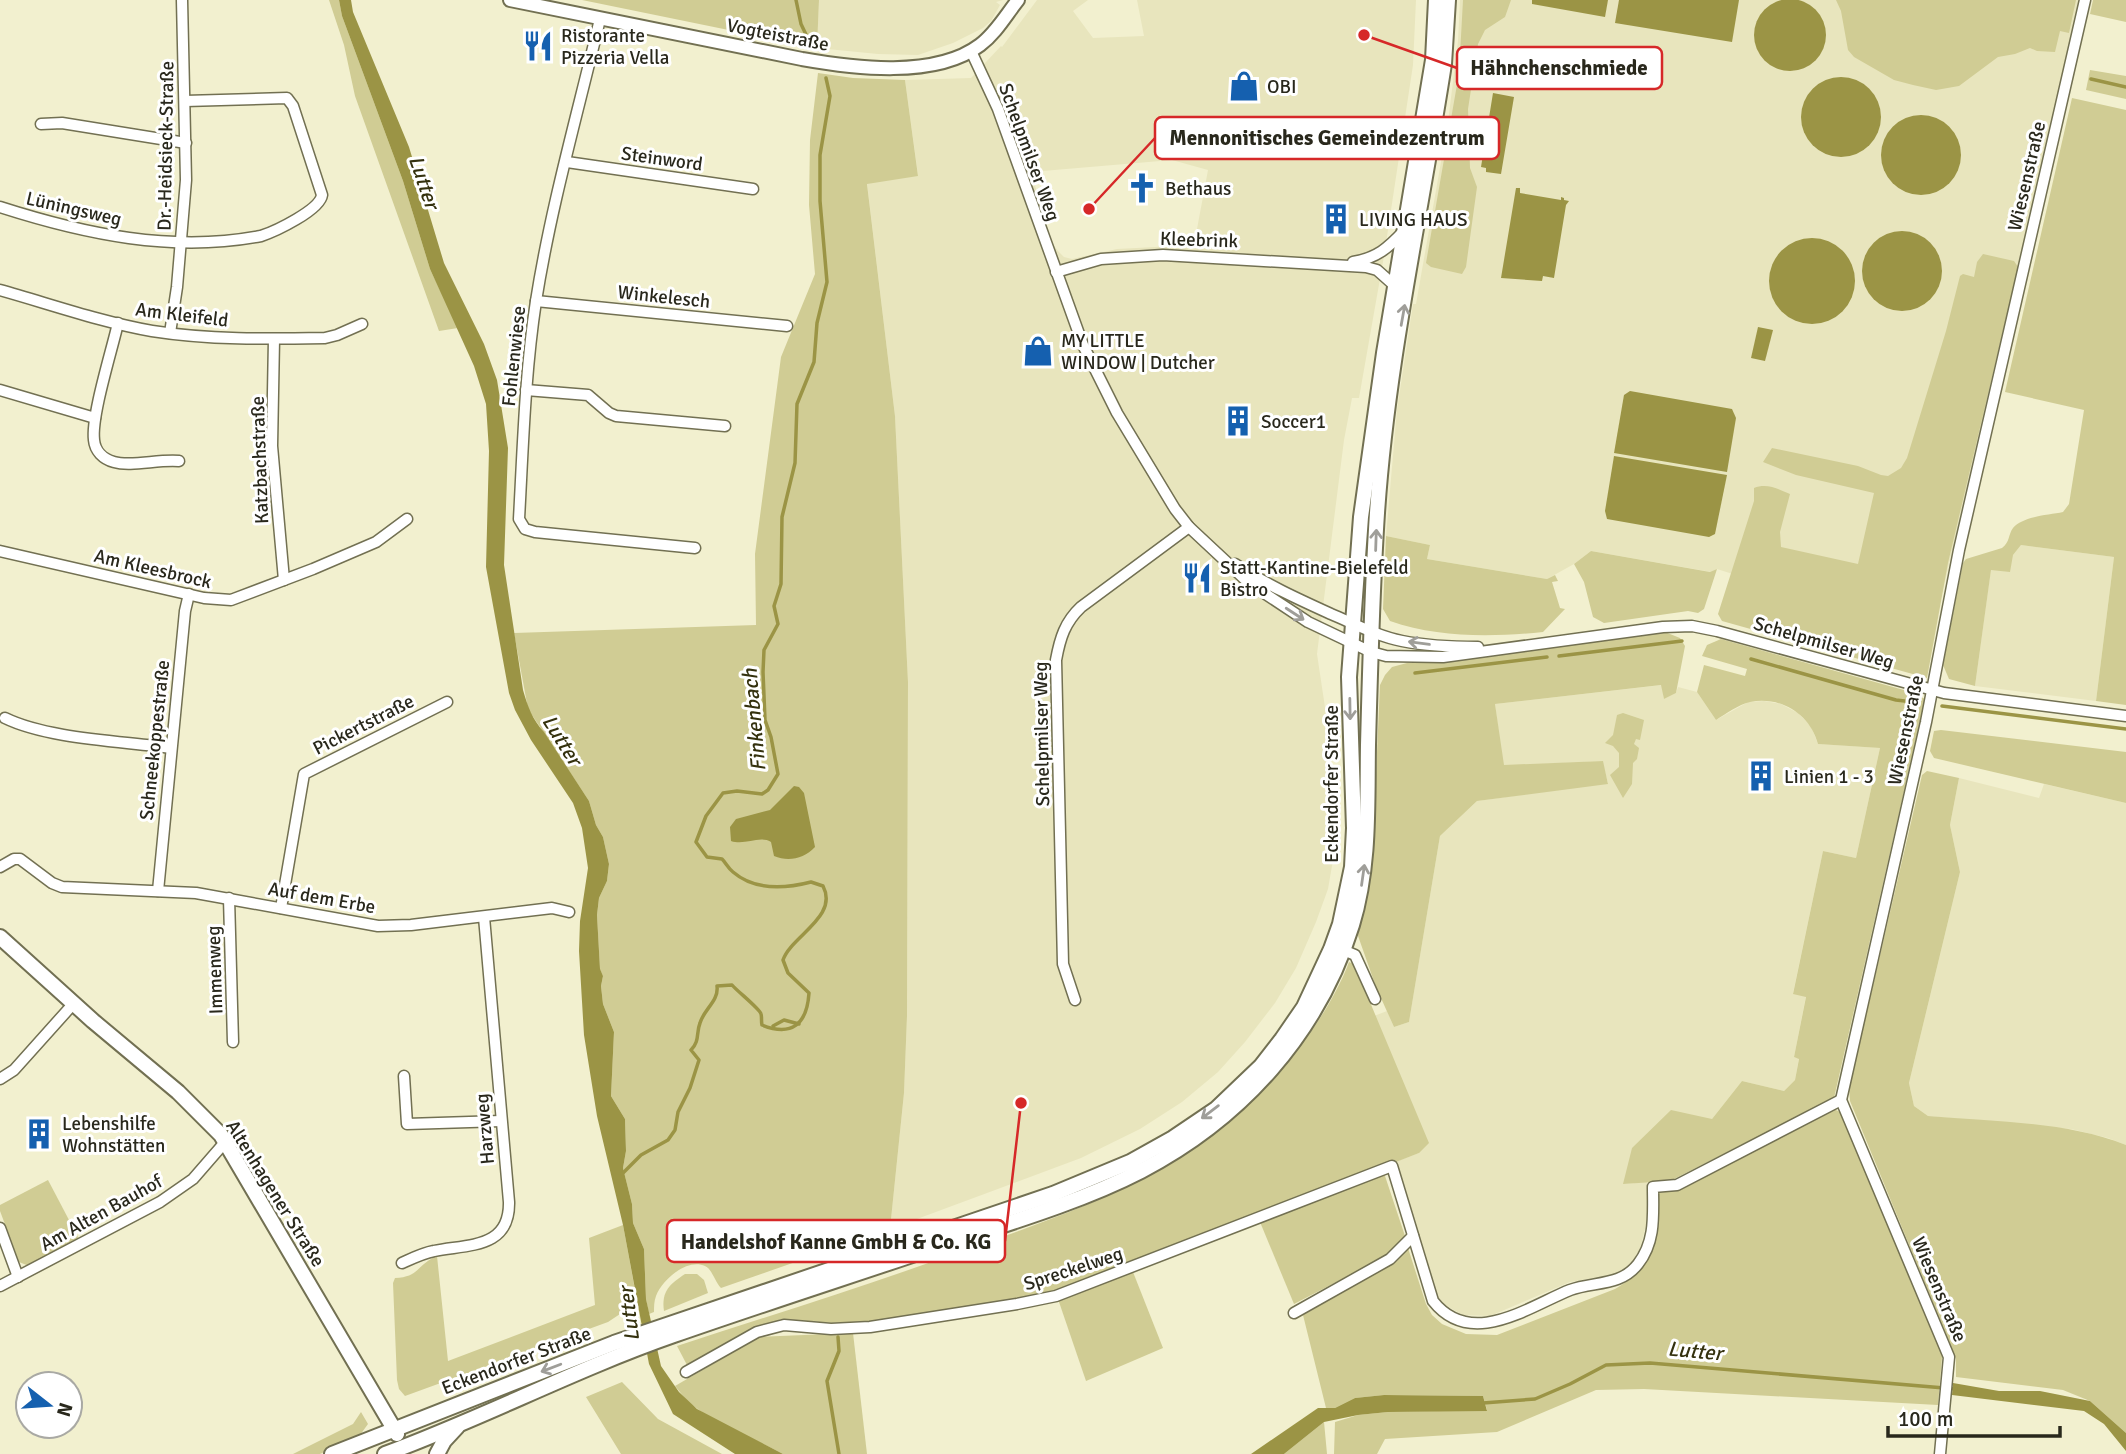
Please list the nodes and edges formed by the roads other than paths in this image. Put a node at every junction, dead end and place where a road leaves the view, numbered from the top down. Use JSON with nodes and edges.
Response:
{"nodes":[{"id":1,"x":182,"y":0,"type":"edge"},
{"id":2,"x":510,"y":0,"type":"edge"},
{"id":3,"x":1018,"y":0,"type":"edge"},
{"id":4,"x":1436,"y":0,"type":"edge"},
{"id":5,"x":1448,"y":0,"type":"edge"},
{"id":6,"x":2085,"y":0,"type":"edge"},
{"id":7,"x":600,"y":19,"type":"junction"},
{"id":8,"x":971,"y":51,"type":"junction"},
{"id":9,"x":185,"y":101,"type":"junction"},
{"id":10,"x":41,"y":124,"type":"dead end"},
{"id":11,"x":186,"y":143,"type":"junction"},
{"id":12,"x":567,"y":162,"type":"junction"},
{"id":13,"x":753,"y":188,"type":"dead end"},
{"id":14,"x":0,"y":207,"type":"edge"},
{"id":15,"x":1404,"y":230,"type":"junction"},
{"id":16,"x":181,"y":243,"type":"junction"},
{"id":17,"x":1343,"y":264,"type":"junction"},
{"id":18,"x":1055,"y":272,"type":"junction"},
{"id":19,"x":1395,"y":286,"type":"junction"},
{"id":20,"x":0,"y":290,"type":"edge"},
{"id":21,"x":536,"y":301,"type":"junction"},
{"id":22,"x":118,"y":324,"type":"junction"},
{"id":23,"x":362,"y":324,"type":"dead end"},
{"id":24,"x":787,"y":326,"type":"dead end"},
{"id":25,"x":170,"y":333,"type":"junction"},
{"id":26,"x":274,"y":339,"type":"junction"},
{"id":27,"x":0,"y":390,"type":"edge"},
{"id":28,"x":526,"y":390,"type":"junction"},
{"id":29,"x":95,"y":418,"type":"junction"},
{"id":30,"x":725,"y":426,"type":"dead end"},
{"id":31,"x":179,"y":461,"type":"dead end"},
{"id":32,"x":407,"y":519,"type":"dead end"},
{"id":33,"x":1189,"y":527,"type":"junction"},
{"id":34,"x":1203,"y":541,"type":"junction"},
{"id":35,"x":695,"y":548,"type":"dead end"},
{"id":36,"x":0,"y":551,"type":"edge"},
{"id":37,"x":284,"y":580,"type":"junction"},
{"id":38,"x":189,"y":594,"type":"junction"},
{"id":39,"x":1352,"y":623,"type":"junction"},
{"id":40,"x":1372,"y":633,"type":"junction"},
{"id":41,"x":1351,"y":641,"type":"junction"},
{"id":42,"x":1512,"y":646,"type":"junction"},
{"id":43,"x":1371,"y":652,"type":"junction"},
{"id":44,"x":1933,"y":691,"type":"junction"},
{"id":45,"x":447,"y":702,"type":"dead end"},
{"id":46,"x":2126,"y":716,"type":"edge"},
{"id":47,"x":5,"y":718,"type":"dead end"},
{"id":48,"x":171,"y":748,"type":"junction"},
{"id":49,"x":0,"y":867,"type":"edge"},
{"id":50,"x":158,"y":891,"type":"junction"},
{"id":51,"x":229,"y":898,"type":"junction"},
{"id":52,"x":281,"y":908,"type":"junction"},
{"id":53,"x":569,"y":912,"type":"dead end"},
{"id":54,"x":484,"y":917,"type":"junction"},
{"id":55,"x":0,"y":937,"type":"edge"},
{"id":56,"x":1343,"y":950,"type":"junction"},
{"id":57,"x":1375,"y":999,"type":"dead end"},
{"id":58,"x":1075,"y":1000,"type":"dead end"},
{"id":59,"x":74,"y":1003,"type":"junction"},
{"id":60,"x":233,"y":1042,"type":"dead end"},
{"id":61,"x":404,"y":1076,"type":"dead end"},
{"id":62,"x":0,"y":1079,"type":"edge"},
{"id":63,"x":1841,"y":1100,"type":"junction"},
{"id":64,"x":501,"y":1121,"type":"junction"},
{"id":65,"x":226,"y":1141,"type":"junction"},
{"id":66,"x":0,"y":1228,"type":"edge"},
{"id":67,"x":1413,"y":1236,"type":"junction"},
{"id":68,"x":402,"y":1263,"type":"dead end"},
{"id":69,"x":18,"y":1277,"type":"junction"},
{"id":70,"x":0,"y":1286,"type":"edge"},
{"id":71,"x":1294,"y":1313,"type":"dead end"},
{"id":72,"x":675,"y":1329,"type":"junction"},
{"id":73,"x":617,"y":1349,"type":"junction"},
{"id":74,"x":686,"y":1372,"type":"dead end"},
{"id":75,"x":462,"y":1422,"type":"junction"},
{"id":76,"x":394,"y":1428,"type":"junction"},
{"id":77,"x":405,"y":1451,"type":"edge"},
{"id":78,"x":332,"y":1454,"type":"edge"},
{"id":79,"x":385,"y":1454,"type":"edge"},
{"id":80,"x":437,"y":1454,"type":"edge"},
{"id":81,"x":1940,"y":1454,"type":"edge"}],
"edges":[{"from":1,"to":9,"type":"street","name":"Dr.-Heidsieck-Straße"},
{"from":2,"to":7,"type":"street","name":"Vogteistraße"},
{"from":3,"to":8,"type":"street","name":"Vogteistraße"},
{"from":4,"to":15,"type":"main road","name":"Eckendorfer Straße"},
{"from":40,"to":5,"type":"main road","name":"Eckendorfer Straße","one_way":true},
{"from":6,"to":44,"type":"street","name":"Wiesenstraße"},
{"from":7,"to":8,"type":"street","name":"Vogteistraße"},
{"from":7,"to":12,"type":"street","name":"Fohlenwiese"},
{"from":8,"to":18,"type":"street","name":"Schelpmilser Weg"},
{"from":9,"to":11,"type":"street","name":"Dr.-Heidsieck-Straße"},
{"from":9,"to":16,"type":"street","name":"Lüningsweg"},
{"from":10,"to":11,"type":"street"},
{"from":11,"to":16,"type":"street","name":"Dr.-Heidsieck-Straße"},
{"from":12,"to":13,"type":"street","name":"Steinword"},
{"from":12,"to":21,"type":"street","name":"Fohlenwiese"},
{"from":14,"to":16,"type":"street","name":"Lüningsweg"},
{"from":15,"to":17,"type":"street","name":"Kleebrink"},
{"from":15,"to":19,"type":"main road","name":"Eckendorfer Straße"},
{"from":16,"to":25,"type":"street","name":"Dr.-Heidsieck-Straße"},
{"from":17,"to":18,"type":"street","name":"Kleebrink"},
{"from":17,"to":19,"type":"street","name":"Kleebrink"},
{"from":18,"to":33,"type":"street","name":"Schelpmilser Weg"},
{"from":19,"to":39,"type":"main road","name":"Eckendorfer Straße"},
{"from":20,"to":22,"type":"street","name":"Am Kleifeld"},
{"from":21,"to":24,"type":"street","name":"Winkelesch"},
{"from":21,"to":28,"type":"street","name":"Fohlenwiese"},
{"from":22,"to":25,"type":"street","name":"Am Kleifeld"},
{"from":22,"to":29,"type":"street"},
{"from":23,"to":26,"type":"street","name":"Am Kleifeld"},
{"from":25,"to":26,"type":"street","name":"Am Kleifeld"},
{"from":26,"to":37,"type":"street","name":"Katzbachstraße"},
{"from":27,"to":29,"type":"street"},
{"from":28,"to":30,"type":"street"},
{"from":28,"to":35,"type":"street","name":"Fohlenwiese"},
{"from":29,"to":31,"type":"street"},
{"from":32,"to":37,"type":"street","name":"Am Kleesbrock"},
{"from":33,"to":34,"type":"street","name":"Schelpmilser Weg"},
{"from":33,"to":58,"type":"street","name":"Schelpmilser Weg"},
{"from":34,"to":39,"type":"street","name":"Schelpmilser Weg"},
{"from":34,"to":41,"type":"street","name":"Schelpmilser Weg","one_way":true},
{"from":36,"to":38,"type":"street","name":"Am Kleesbrock"},
{"from":37,"to":38,"type":"street","name":"Am Kleesbrock"},
{"from":38,"to":48,"type":"street","name":"Schneekoppestraße"},
{"from":39,"to":40,"type":"street","name":"Schelpmilser Weg"},
{"from":39,"to":41,"type":"main road","name":"Eckendorfer Straße"},
{"from":42,"to":40,"type":"street","name":"Schelpmilser Weg","one_way":true},
{"from":40,"to":43,"type":"main road","name":"Eckendorfer Straße"},
{"from":41,"to":43,"type":"street","name":"Schelpmilser Weg"},
{"from":41,"to":72,"type":"main road","name":"Eckendorfer Straße","one_way":true},
{"from":42,"to":43,"type":"street","name":"Schelpmilser Weg"},
{"from":42,"to":44,"type":"street","name":"Schelpmilser Weg"},
{"from":56,"to":43,"type":"main road","name":"Eckendorfer Straße","one_way":true},
{"from":44,"to":46,"type":"street","name":"Schelpmilser Weg"},
{"from":44,"to":63,"type":"street","name":"Wiesenstraße"},
{"from":45,"to":52,"type":"street","name":"Pickertstraße"},
{"from":47,"to":48,"type":"street"},
{"from":48,"to":50,"type":"street","name":"Schneekoppestraße"},
{"from":49,"to":50,"type":"street","name":"Auf dem Erbe"},
{"from":50,"to":51,"type":"street","name":"Auf dem Erbe"},
{"from":51,"to":52,"type":"street","name":"Auf dem Erbe"},
{"from":51,"to":60,"type":"street","name":"Immenweg"},
{"from":52,"to":54,"type":"street","name":"Auf dem Erbe"},
{"from":53,"to":54,"type":"street","name":"Auf dem Erbe"},
{"from":54,"to":64,"type":"street","name":"Harzweg"},
{"from":55,"to":59,"type":"main road","name":"Altenhagener Straße"},
{"from":56,"to":57,"type":"street"},
{"from":56,"to":72,"type":"main road","name":"Eckendorfer Straße"},
{"from":59,"to":62,"type":"street"},
{"from":59,"to":65,"type":"main road","name":"Altenhagener Straße"},
{"from":61,"to":64,"type":"street"},
{"from":63,"to":67,"type":"street"},
{"from":63,"to":81,"type":"street","name":"Wiesenstraße"},
{"from":64,"to":68,"type":"street","name":"Harzweg"},
{"from":65,"to":69,"type":"street","name":"Am Alten Bauhof"},
{"from":65,"to":76,"type":"main road","name":"Altenhagener Straße"},
{"from":66,"to":69,"type":"street"},
{"from":67,"to":71,"type":"street"},
{"from":67,"to":74,"type":"street","name":"Spreckelweg"},
{"from":69,"to":70,"type":"street","name":"Am Alten Bauhof"},
{"from":72,"to":73,"type":"main road","name":"Eckendorfer Straße"},
{"from":73,"to":75,"type":"main road","name":"Eckendorfer Straße"},
{"from":73,"to":76,"type":"main road","name":"Eckendorfer Straße","one_way":true},
{"from":75,"to":77,"type":"main road","name":"Eckendorfer Straße"},
{"from":75,"to":80,"type":"main road"},
{"from":76,"to":77,"type":"main road","name":"Altenhagener Straße"},
{"from":76,"to":78,"type":"main road","name":"Eckendorfer Straße"},
{"from":77,"to":79,"type":"main road","name":"Eckendorfer Straße"}]}
